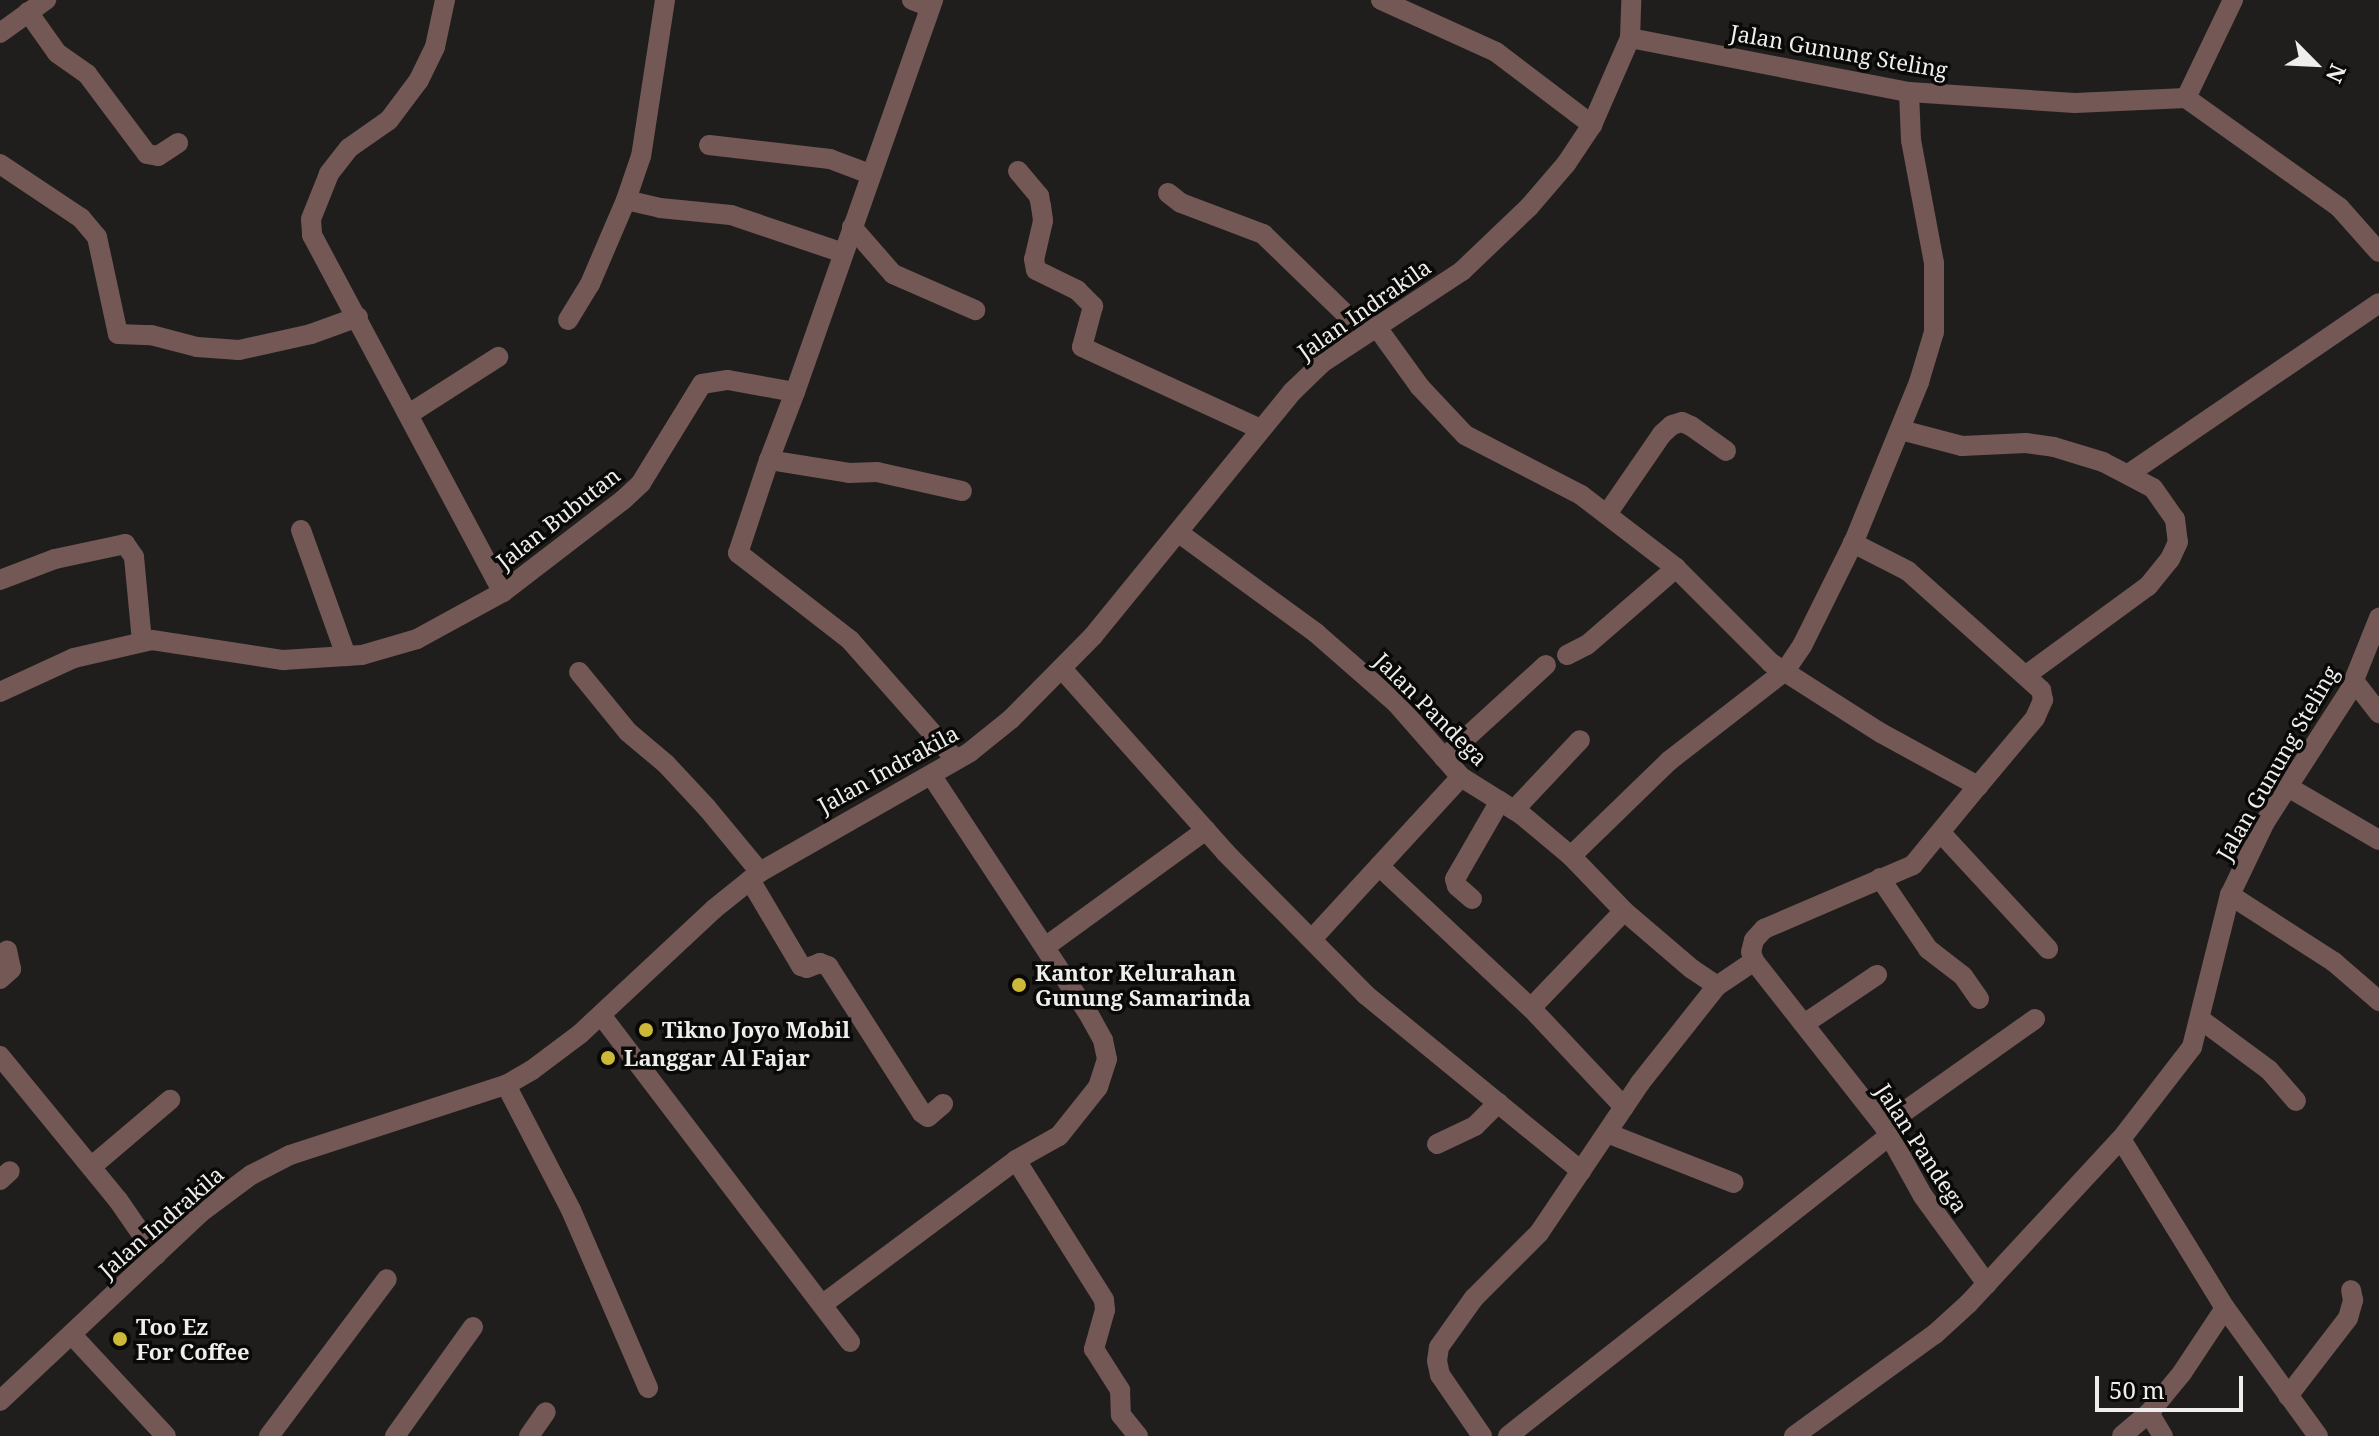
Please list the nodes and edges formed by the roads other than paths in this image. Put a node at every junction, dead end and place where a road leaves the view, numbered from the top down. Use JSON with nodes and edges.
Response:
{"nodes":[{"id":1,"x":46,"y":0,"type":"edge"},
{"id":2,"x":445,"y":0,"type":"edge"},
{"id":3,"x":665,"y":0,"type":"edge"},
{"id":4,"x":1381,"y":0,"type":"edge"},
{"id":5,"x":1631,"y":0,"type":"edge"},
{"id":6,"x":2233,"y":0,"type":"edge"},
{"id":7,"x":925,"y":2,"type":"edge"},
{"id":8,"x":28,"y":12,"type":"junction"},
{"id":9,"x":3,"y":25,"type":"edge"},
{"id":10,"x":1630,"y":38,"type":"junction"},
{"id":11,"x":1909,"y":92,"type":"junction"},
{"id":12,"x":2186,"y":98,"type":"junction"},
{"id":13,"x":1592,"y":125,"type":"junction"},
{"id":14,"x":178,"y":143,"type":"dead end"},
{"id":15,"x":709,"y":145,"type":"dead end"},
{"id":16,"x":0,"y":164,"type":"edge"},
{"id":17,"x":1018,"y":171,"type":"dead end"},
{"id":18,"x":870,"y":174,"type":"junction"},
{"id":19,"x":1168,"y":193,"type":"dead end"},
{"id":20,"x":626,"y":200,"type":"junction"},
{"id":21,"x":852,"y":227,"type":"junction"},
{"id":22,"x":2379,"y":252,"type":"edge"},
{"id":23,"x":843,"y":253,"type":"junction"},
{"id":24,"x":2379,"y":303,"type":"edge"},
{"id":25,"x":975,"y":310,"type":"dead end"},
{"id":26,"x":358,"y":317,"type":"junction"},
{"id":27,"x":568,"y":320,"type":"dead end"},
{"id":28,"x":1370,"y":330,"type":"junction"},
{"id":29,"x":498,"y":357,"type":"dead end"},
{"id":30,"x":795,"y":392,"type":"junction"},
{"id":31,"x":409,"y":414,"type":"junction"},
{"id":32,"x":1260,"y":429,"type":"junction"},
{"id":33,"x":1901,"y":430,"type":"junction"},
{"id":34,"x":1726,"y":451,"type":"dead end"},
{"id":35,"x":769,"y":460,"type":"junction"},
{"id":36,"x":2130,"y":473,"type":"junction"},
{"id":37,"x":962,"y":491,"type":"dead end"},
{"id":38,"x":1607,"y":514,"type":"junction"},
{"id":39,"x":301,"y":530,"type":"dead end"},
{"id":40,"x":1179,"y":533,"type":"junction"},
{"id":41,"x":1853,"y":543,"type":"junction"},
{"id":42,"x":1676,"y":568,"type":"junction"},
{"id":43,"x":0,"y":580,"type":"edge"},
{"id":44,"x":503,"y":592,"type":"junction"},
{"id":45,"x":2379,"y":618,"type":"edge"},
{"id":46,"x":142,"y":642,"type":"junction"},
{"id":47,"x":1567,"y":655,"type":"dead end"},
{"id":48,"x":346,"y":656,"type":"junction"},
{"id":49,"x":1546,"y":665,"type":"dead end"},
{"id":50,"x":1063,"y":670,"type":"junction"},
{"id":51,"x":1785,"y":671,"type":"junction"},
{"id":52,"x":579,"y":672,"type":"dead end"},
{"id":53,"x":2025,"y":676,"type":"junction"},
{"id":54,"x":2354,"y":681,"type":"junction"},
{"id":55,"x":0,"y":692,"type":"edge"},
{"id":56,"x":2379,"y":713,"type":"edge"},
{"id":57,"x":1580,"y":740,"type":"dead end"},
{"id":58,"x":1444,"y":758,"type":"junction"},
{"id":59,"x":956,"y":760,"type":"junction"},
{"id":60,"x":931,"y":775,"type":"junction"},
{"id":61,"x":1461,"y":777,"type":"junction"},
{"id":62,"x":1978,"y":786,"type":"junction"},
{"id":63,"x":2288,"y":787,"type":"junction"},
{"id":64,"x":1507,"y":806,"type":"junction"},
{"id":65,"x":1206,"y":830,"type":"junction"},
{"id":66,"x":1941,"y":833,"type":"junction"},
{"id":67,"x":2379,"y":840,"type":"edge"},
{"id":68,"x":1571,"y":856,"type":"junction"},
{"id":69,"x":1379,"y":866,"type":"junction"},
{"id":70,"x":755,"y":876,"type":"junction"},
{"id":71,"x":1880,"y":878,"type":"junction"},
{"id":72,"x":2230,"y":895,"type":"junction"},
{"id":73,"x":1472,"y":899,"type":"dead end"},
{"id":74,"x":1624,"y":911,"type":"junction"},
{"id":75,"x":1312,"y":939,"type":"junction"},
{"id":76,"x":1045,"y":947,"type":"junction"},
{"id":77,"x":2048,"y":949,"type":"dead end"},
{"id":78,"x":7,"y":950,"type":"dead end"},
{"id":79,"x":1754,"y":961,"type":"junction"},
{"id":80,"x":1877,"y":975,"type":"dead end"},
{"id":81,"x":0,"y":979,"type":"edge"},
{"id":82,"x":1717,"y":986,"type":"junction"},
{"id":83,"x":1979,"y":999,"type":"dead end"},
{"id":84,"x":2379,"y":1001,"type":"edge"},
{"id":85,"x":1531,"y":1008,"type":"junction"},
{"id":86,"x":601,"y":1015,"type":"junction"},
{"id":87,"x":2035,"y":1019,"type":"dead end"},
{"id":88,"x":2200,"y":1019,"type":"junction"},
{"id":89,"x":1804,"y":1024,"type":"junction"},
{"id":90,"x":0,"y":1056,"type":"edge"},
{"id":91,"x":506,"y":1085,"type":"junction"},
{"id":92,"x":170,"y":1100,"type":"dead end"},
{"id":93,"x":2296,"y":1101,"type":"dead end"},
{"id":94,"x":1498,"y":1103,"type":"junction"},
{"id":95,"x":943,"y":1104,"type":"dead end"},
{"id":96,"x":1624,"y":1107,"type":"junction"},
{"id":97,"x":1887,"y":1130,"type":"junction"},
{"id":98,"x":1607,"y":1133,"type":"junction"},
{"id":99,"x":2121,"y":1139,"type":"junction"},
{"id":100,"x":1437,"y":1144,"type":"dead end"},
{"id":101,"x":1016,"y":1160,"type":"junction"},
{"id":102,"x":91,"y":1167,"type":"junction"},
{"id":103,"x":1581,"y":1171,"type":"junction"},
{"id":104,"x":1734,"y":1183,"type":"dead end"},
{"id":105,"x":156,"y":1255,"type":"junction"},
{"id":106,"x":387,"y":1279,"type":"dead end"},
{"id":107,"x":1987,"y":1284,"type":"junction"},
{"id":108,"x":2351,"y":1290,"type":"dead end"},
{"id":109,"x":823,"y":1304,"type":"junction"},
{"id":110,"x":2225,"y":1308,"type":"junction"},
{"id":111,"x":473,"y":1327,"type":"dead end"},
{"id":112,"x":72,"y":1335,"type":"junction"},
{"id":113,"x":850,"y":1342,"type":"dead end"},
{"id":114,"x":648,"y":1388,"type":"dead end"},
{"id":115,"x":2288,"y":1396,"type":"junction"},
{"id":116,"x":0,"y":1401,"type":"edge"},
{"id":117,"x":546,"y":1412,"type":"dead end"},
{"id":118,"x":2149,"y":1413,"type":"junction"},
{"id":119,"x":166,"y":1436,"type":"edge"},
{"id":120,"x":269,"y":1436,"type":"edge"},
{"id":121,"x":395,"y":1436,"type":"edge"},
{"id":122,"x":529,"y":1436,"type":"edge"},
{"id":123,"x":1138,"y":1436,"type":"edge"},
{"id":124,"x":1482,"y":1436,"type":"edge"},
{"id":125,"x":1508,"y":1436,"type":"edge"},
{"id":126,"x":1794,"y":1436,"type":"edge"},
{"id":127,"x":2122,"y":1436,"type":"edge"},
{"id":128,"x":2163,"y":1436,"type":"edge"},
{"id":129,"x":2318,"y":1436,"type":"edge"}],
"edges":[{"from":1,"to":8,"type":"street"},
{"from":2,"to":26,"type":"street"},
{"from":3,"to":20,"type":"street"},
{"from":4,"to":13,"type":"street"},
{"from":5,"to":10,"type":"street","name":"Jalan Indrakila"},
{"from":6,"to":12,"type":"street"},
{"from":7,"to":18,"type":"street"},
{"from":8,"to":9,"type":"street"},
{"from":8,"to":14,"type":"street"},
{"from":10,"to":11,"type":"street","name":"Jalan Gunung Steling"},
{"from":10,"to":13,"type":"street","name":"Jalan Indrakila"},
{"from":11,"to":12,"type":"street","name":"Jalan Gunung Steling"},
{"from":11,"to":33,"type":"street"},
{"from":12,"to":22,"type":"street"},
{"from":13,"to":28,"type":"street","name":"Jalan Indrakila"},
{"from":15,"to":18,"type":"street"},
{"from":16,"to":26,"type":"street"},
{"from":17,"to":32,"type":"street"},
{"from":18,"to":21,"type":"street"},
{"from":19,"to":28,"type":"street"},
{"from":20,"to":23,"type":"street"},
{"from":20,"to":27,"type":"street"},
{"from":21,"to":23,"type":"street"},
{"from":21,"to":25,"type":"street"},
{"from":23,"to":30,"type":"street"},
{"from":24,"to":36,"type":"street"},
{"from":26,"to":31,"type":"street"},
{"from":28,"to":32,"type":"street","name":"Jalan Indrakila"},
{"from":28,"to":38,"type":"street"},
{"from":29,"to":31,"type":"street"},
{"from":30,"to":35,"type":"street"},
{"from":30,"to":44,"type":"street","name":"Jalan Bubutan"},
{"from":31,"to":44,"type":"street"},
{"from":32,"to":40,"type":"street","name":"Jalan Indrakila"},
{"from":33,"to":36,"type":"street"},
{"from":33,"to":41,"type":"street"},
{"from":34,"to":38,"type":"street"},
{"from":35,"to":37,"type":"street"},
{"from":35,"to":59,"type":"street"},
{"from":36,"to":53,"type":"street"},
{"from":38,"to":42,"type":"street"},
{"from":39,"to":48,"type":"street"},
{"from":40,"to":50,"type":"street","name":"Jalan Indrakila"},
{"from":40,"to":58,"type":"street","name":"Jalan Pandega"},
{"from":41,"to":51,"type":"street"},
{"from":41,"to":53,"type":"street"},
{"from":42,"to":47,"type":"street"},
{"from":42,"to":51,"type":"street"},
{"from":43,"to":46,"type":"street"},
{"from":44,"to":48,"type":"street","name":"Jalan Bubutan"},
{"from":45,"to":54,"type":"street","name":"Jalan Gunung Steling"},
{"from":46,"to":48,"type":"street","name":"Jalan Bubutan"},
{"from":46,"to":55,"type":"street","name":"Jalan Bubutan"},
{"from":49,"to":58,"type":"street"},
{"from":50,"to":59,"type":"street","name":"Jalan Indrakila"},
{"from":50,"to":65,"type":"street"},
{"from":51,"to":62,"type":"street"},
{"from":51,"to":68,"type":"street"},
{"from":52,"to":70,"type":"street"},
{"from":53,"to":62,"type":"street"},
{"from":54,"to":56,"type":"street"},
{"from":54,"to":63,"type":"street","name":"Jalan Gunung Steling"},
{"from":57,"to":64,"type":"street"},
{"from":58,"to":61,"type":"street","name":"Jalan Pandega"},
{"from":59,"to":60,"type":"street","name":"Jalan Indrakila"},
{"from":60,"to":70,"type":"street","name":"Jalan Indrakila"},
{"from":60,"to":76,"type":"street"},
{"from":61,"to":64,"type":"street","name":"Jalan Pandega"},
{"from":61,"to":69,"type":"street"},
{"from":62,"to":66,"type":"street"},
{"from":63,"to":67,"type":"street"},
{"from":63,"to":72,"type":"street","name":"Jalan Gunung Steling"},
{"from":64,"to":68,"type":"street","name":"Jalan Pandega"},
{"from":64,"to":73,"type":"street"},
{"from":65,"to":75,"type":"street"},
{"from":65,"to":76,"type":"street"},
{"from":66,"to":71,"type":"street"},
{"from":66,"to":77,"type":"street"},
{"from":68,"to":74,"type":"street","name":"Jalan Pandega"},
{"from":69,"to":75,"type":"street"},
{"from":69,"to":85,"type":"street"},
{"from":70,"to":86,"type":"street","name":"Jalan Indrakila"},
{"from":70,"to":95,"type":"street"},
{"from":71,"to":79,"type":"street"},
{"from":71,"to":83,"type":"street"},
{"from":72,"to":84,"type":"street"},
{"from":72,"to":88,"type":"street","name":"Jalan Gunung Steling"},
{"from":74,"to":82,"type":"street","name":"Jalan Pandega"},
{"from":74,"to":85,"type":"street"},
{"from":75,"to":94,"type":"street"},
{"from":76,"to":101,"type":"street"},
{"from":78,"to":81,"type":"street"},
{"from":79,"to":82,"type":"street"},
{"from":79,"to":89,"type":"street","name":"Jalan Pandega"},
{"from":80,"to":89,"type":"street"},
{"from":82,"to":96,"type":"street"},
{"from":85,"to":96,"type":"street"},
{"from":86,"to":91,"type":"street","name":"Jalan Indrakila"},
{"from":86,"to":109,"type":"street"},
{"from":87,"to":97,"type":"street"},
{"from":88,"to":93,"type":"street"},
{"from":88,"to":99,"type":"street","name":"Jalan Gunung Steling"},
{"from":89,"to":97,"type":"street","name":"Jalan Pandega"},
{"from":90,"to":102,"type":"street"},
{"from":91,"to":105,"type":"street","name":"Jalan Indrakila"},
{"from":91,"to":114,"type":"street"},
{"from":92,"to":102,"type":"street"},
{"from":94,"to":100,"type":"street"},
{"from":94,"to":103,"type":"street"},
{"from":96,"to":98,"type":"street"},
{"from":97,"to":107,"type":"street","name":"Jalan Pandega"},
{"from":97,"to":125,"type":"street"},
{"from":98,"to":103,"type":"street"},
{"from":98,"to":104,"type":"street"},
{"from":99,"to":107,"type":"street","name":"Jalan Gunung Steling"},
{"from":99,"to":110,"type":"street"},
{"from":101,"to":109,"type":"street"},
{"from":101,"to":123,"type":"street"},
{"from":102,"to":105,"type":"street"},
{"from":103,"to":124,"type":"street"},
{"from":105,"to":112,"type":"street","name":"Jalan Indrakila"},
{"from":106,"to":120,"type":"street"},
{"from":107,"to":126,"type":"street","name":"Jalan Gunung Steling"},
{"from":108,"to":115,"type":"street"},
{"from":109,"to":113,"type":"street"},
{"from":110,"to":115,"type":"street"},
{"from":110,"to":118,"type":"street"},
{"from":111,"to":121,"type":"street"},
{"from":112,"to":116,"type":"street","name":"Jalan Indrakila"},
{"from":112,"to":119,"type":"street"},
{"from":115,"to":129,"type":"street"},
{"from":117,"to":122,"type":"street"},
{"from":118,"to":127,"type":"street"},
{"from":118,"to":128,"type":"street"}]}
